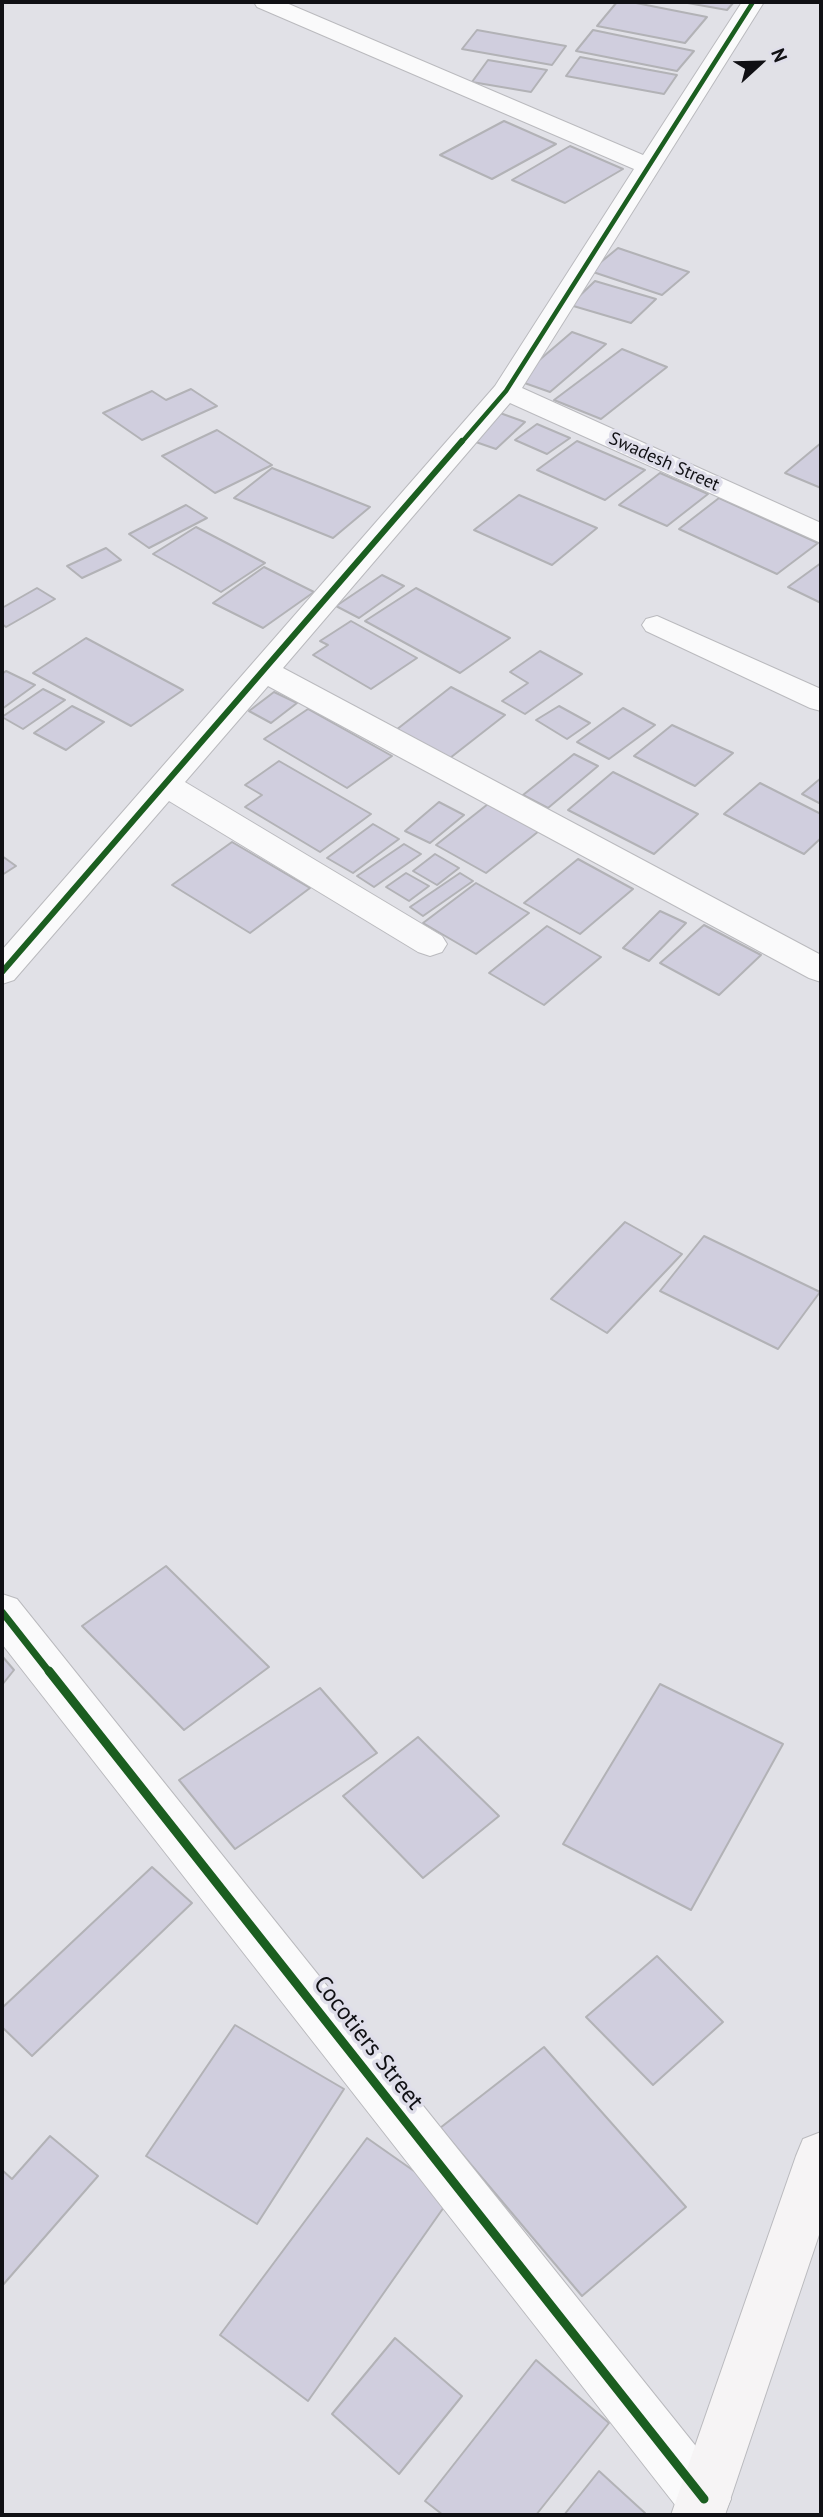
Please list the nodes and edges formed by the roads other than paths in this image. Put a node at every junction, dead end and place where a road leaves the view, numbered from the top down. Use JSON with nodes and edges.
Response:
{"nodes":[{"id":1,"x":265,"y":2,"type":"edge"},
{"id":2,"x":753,"y":2,"type":"edge"},
{"id":3,"x":648,"y":166,"type":"junction"},
{"id":4,"x":506,"y":391,"type":"junction"},
{"id":5,"x":821,"y":534,"type":"edge"},
{"id":6,"x":657,"y":625,"type":"dead end"},
{"id":7,"x":264,"y":671,"type":"junction"},
{"id":8,"x":821,"y":701,"type":"edge"},
{"id":9,"x":165,"y":784,"type":"junction"},
{"id":10,"x":430,"y":944,"type":"dead end"},
{"id":11,"x":821,"y":970,"type":"edge"},
{"id":12,"x":2,"y":972,"type":"edge"},
{"id":13,"x":2,"y":1612,"type":"edge"},
{"id":14,"x":821,"y":2156,"type":"edge"},
{"id":15,"x":701,"y":2507,"type":"edge"}],
"edges":[{"from":1,"to":3,"type":"street"},
{"from":2,"to":3,"type":"street"},
{"from":3,"to":4,"type":"street"},
{"from":4,"to":5,"type":"street","name":"Swadesh Street"},
{"from":4,"to":7,"type":"street"},
{"from":6,"to":8,"type":"street"},
{"from":7,"to":9,"type":"street"},
{"from":7,"to":11,"type":"street"},
{"from":9,"to":10,"type":"street"},
{"from":9,"to":12,"type":"street"},
{"from":13,"to":15,"type":"street","name":"Cocotiers Street"},
{"from":14,"to":15,"type":"main road"}]}
